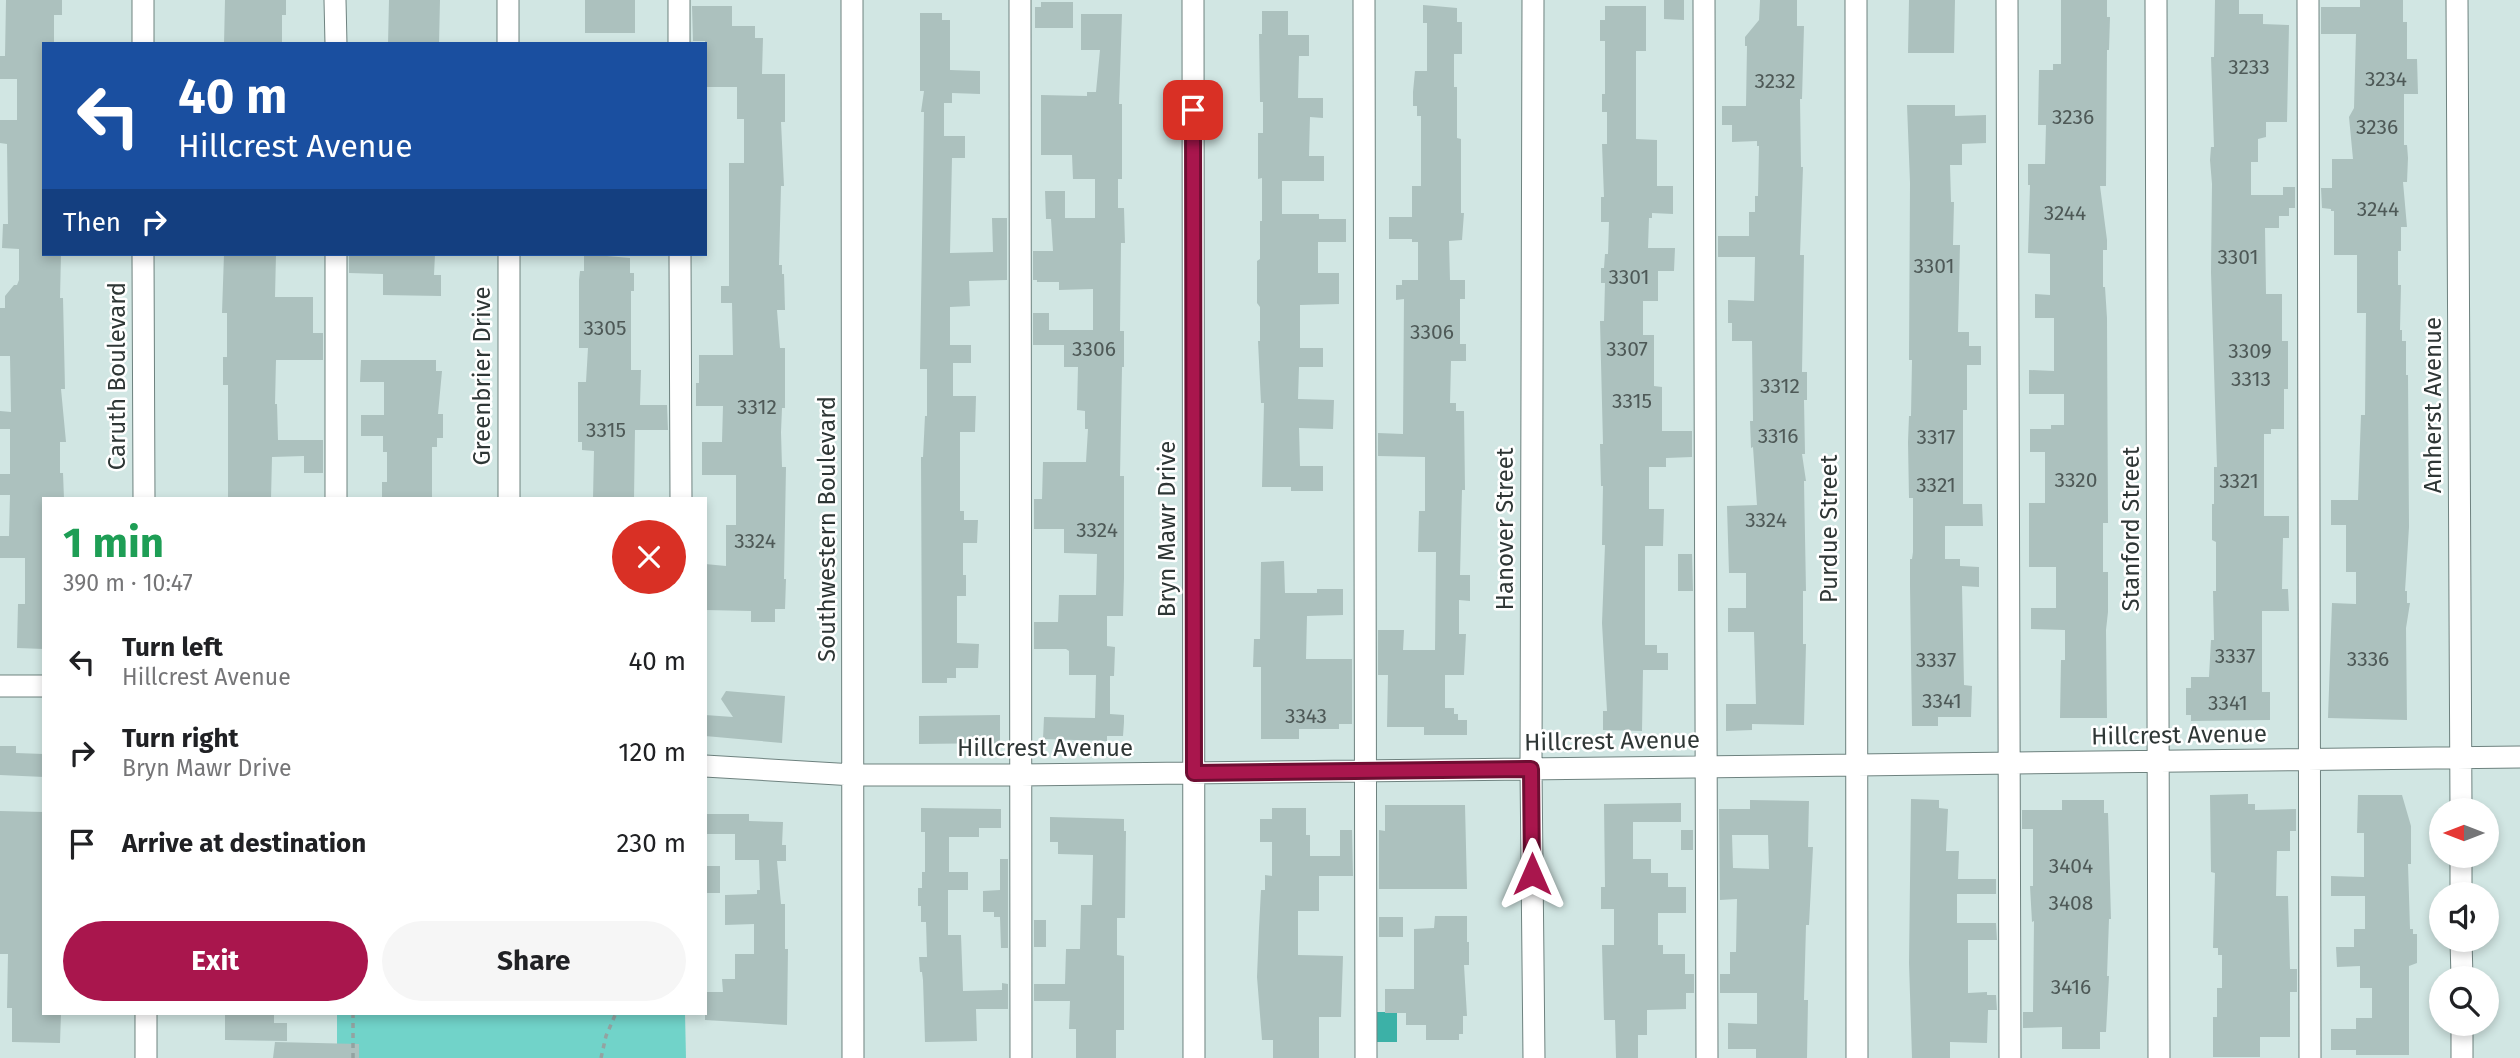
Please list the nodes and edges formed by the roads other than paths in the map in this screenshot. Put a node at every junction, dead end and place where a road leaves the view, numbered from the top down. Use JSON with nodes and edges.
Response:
{"nodes":[{"id":1,"x":143,"y":0,"type":"edge"},
{"id":2,"x":335,"y":0,"type":"edge"},
{"id":3,"x":508,"y":0,"type":"edge"},
{"id":4,"x":679,"y":0,"type":"edge"},
{"id":5,"x":852,"y":0,"type":"edge"},
{"id":6,"x":1020,"y":0,"type":"edge"},
{"id":7,"x":1193,"y":0,"type":"edge"},
{"id":8,"x":1364,"y":0,"type":"edge"},
{"id":9,"x":1533,"y":0,"type":"edge"},
{"id":10,"x":1704,"y":0,"type":"edge"},
{"id":11,"x":1856,"y":0,"type":"edge"},
{"id":12,"x":2007,"y":0,"type":"edge"},
{"id":13,"x":2156,"y":0,"type":"edge"},
{"id":14,"x":2308,"y":0,"type":"edge"},
{"id":15,"x":2457,"y":0,"type":"edge"},
{"id":16,"x":143,"y":42,"type":"edge"},
{"id":17,"x":335,"y":42,"type":"edge"},
{"id":18,"x":508,"y":42,"type":"edge"},
{"id":19,"x":679,"y":42,"type":"edge"},
{"id":20,"x":143,"y":256,"type":"edge"},
{"id":21,"x":336,"y":256,"type":"edge"},
{"id":22,"x":509,"y":256,"type":"edge"},
{"id":23,"x":680,"y":256,"type":"edge"},
{"id":24,"x":144,"y":497,"type":"edge"},
{"id":25,"x":336,"y":497,"type":"edge"},
{"id":26,"x":509,"y":497,"type":"edge"},
{"id":27,"x":681,"y":497,"type":"edge"},
{"id":28,"x":0,"y":686,"type":"edge"},
{"id":29,"x":42,"y":686,"type":"edge"},
{"id":30,"x":2461,"y":757,"type":"junction"},
{"id":31,"x":2520,"y":757,"type":"edge"},
{"id":32,"x":2309,"y":759,"type":"junction"},
{"id":33,"x":2158,"y":761,"type":"junction"},
{"id":34,"x":2010,"y":763,"type":"junction"},
{"id":35,"x":1855,"y":765,"type":"junction"},
{"id":36,"x":707,"y":766,"type":"edge"},
{"id":37,"x":1706,"y":766,"type":"junction"},
{"id":38,"x":1365,"y":769,"type":"junction"},
{"id":39,"x":1531,"y":769,"type":"junction"},
{"id":40,"x":1194,"y":773,"type":"junction"},
{"id":41,"x":854,"y":775,"type":"junction"},
{"id":42,"x":1020,"y":775,"type":"junction"},
{"id":43,"x":2461,"y":798,"type":"edge"},
{"id":44,"x":146,"y":1015,"type":"edge"},
{"id":45,"x":2462,"y":1036,"type":"edge"},
{"id":46,"x":146,"y":1058,"type":"edge"},
{"id":47,"x":853,"y":1058,"type":"edge"},
{"id":48,"x":1021,"y":1058,"type":"edge"},
{"id":49,"x":1194,"y":1058,"type":"edge"},
{"id":50,"x":1366,"y":1058,"type":"edge"},
{"id":51,"x":1534,"y":1058,"type":"edge"},
{"id":52,"x":1707,"y":1058,"type":"edge"},
{"id":53,"x":1857,"y":1058,"type":"edge"},
{"id":54,"x":2010,"y":1058,"type":"edge"},
{"id":55,"x":2159,"y":1058,"type":"edge"},
{"id":56,"x":2310,"y":1058,"type":"edge"},
{"id":57,"x":2462,"y":1058,"type":"edge"}],
"edges":[{"from":1,"to":16,"type":"street"},
{"from":2,"to":17,"type":"street"},
{"from":3,"to":18,"type":"street"},
{"from":4,"to":19,"type":"street"},
{"from":5,"to":41,"type":"street","name":"Southwestern Boulevard"},
{"from":6,"to":42,"type":"street"},
{"from":7,"to":40,"type":"street","name":"Bryn Mawr Drive"},
{"from":8,"to":38,"type":"street"},
{"from":9,"to":39,"type":"street","name":"Hanover Street"},
{"from":10,"to":37,"type":"street"},
{"from":11,"to":35,"type":"street","name":"Purdue Street"},
{"from":12,"to":34,"type":"street"},
{"from":13,"to":33,"type":"street","name":"Stanford Street"},
{"from":14,"to":32,"type":"street"},
{"from":15,"to":30,"type":"street","name":"Amherst Avenue"},
{"from":20,"to":24,"type":"street","name":"Caruth Boulevard"},
{"from":21,"to":25,"type":"street"},
{"from":22,"to":26,"type":"street","name":"Greenbrier Drive"},
{"from":23,"to":27,"type":"street"},
{"from":28,"to":29,"type":"street"},
{"from":30,"to":31,"type":"street","name":"Hillcrest Avenue"},
{"from":30,"to":32,"type":"street","name":"Hillcrest Avenue"},
{"from":30,"to":43,"type":"street","name":"Amherst Avenue"},
{"from":32,"to":33,"type":"street","name":"Hillcrest Avenue"},
{"from":32,"to":56,"type":"street"},
{"from":33,"to":34,"type":"street","name":"Hillcrest Avenue"},
{"from":33,"to":55,"type":"street","name":"Stanford Street"},
{"from":34,"to":35,"type":"street","name":"Hillcrest Avenue"},
{"from":34,"to":54,"type":"street"},
{"from":35,"to":37,"type":"street","name":"Hillcrest Avenue"},
{"from":35,"to":53,"type":"street","name":"Purdue Street"},
{"from":36,"to":41,"type":"street","name":"Hillcrest Avenue"},
{"from":37,"to":39,"type":"street","name":"Hillcrest Avenue"},
{"from":37,"to":52,"type":"street"},
{"from":38,"to":39,"type":"street","name":"Hillcrest Avenue"},
{"from":38,"to":40,"type":"street","name":"Hillcrest Avenue"},
{"from":38,"to":50,"type":"street"},
{"from":39,"to":51,"type":"street","name":"Hanover Street"},
{"from":40,"to":42,"type":"street","name":"Hillcrest Avenue"},
{"from":40,"to":49,"type":"street","name":"Bryn Mawr Drive"},
{"from":41,"to":42,"type":"street","name":"Hillcrest Avenue"},
{"from":41,"to":47,"type":"street","name":"Southwestern Boulevard"},
{"from":42,"to":48,"type":"street"},
{"from":44,"to":46,"type":"street"},
{"from":45,"to":57,"type":"street"}]}
